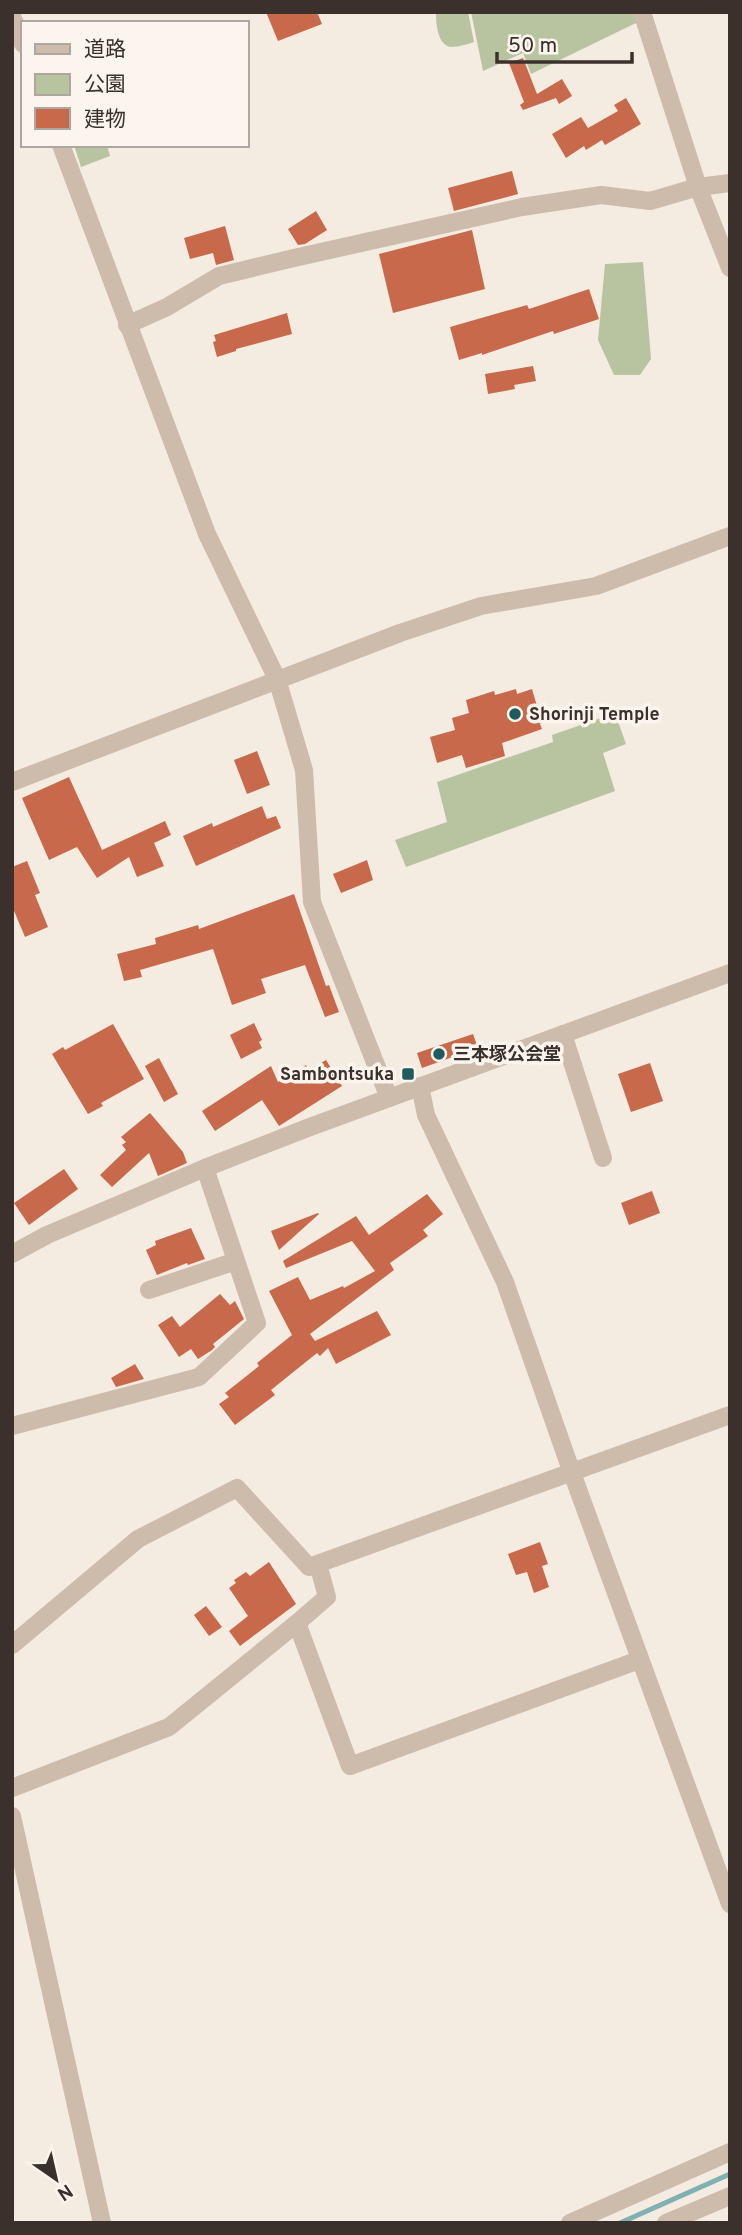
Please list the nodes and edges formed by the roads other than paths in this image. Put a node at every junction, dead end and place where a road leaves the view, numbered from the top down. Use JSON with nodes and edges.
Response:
{"nodes":[{"id":1,"x":642,"y":12,"type":"edge"},
{"id":2,"x":12,"y":16,"type":"edge"},
{"id":3,"x":21,"y":39,"type":"edge"},
{"id":4,"x":62,"y":147,"type":"edge"},
{"id":5,"x":730,"y":183,"type":"edge"},
{"id":6,"x":698,"y":187,"type":"junction"},
{"id":7,"x":730,"y":268,"type":"edge"},
{"id":8,"x":127,"y":325,"type":"junction"},
{"id":9,"x":730,"y":536,"type":"edge"},
{"id":10,"x":277,"y":679,"type":"junction"},
{"id":11,"x":12,"y":782,"type":"edge"},
{"id":12,"x":730,"y":973,"type":"edge"},
{"id":13,"x":563,"y":1034,"type":"junction"},
{"id":14,"x":420,"y":1086,"type":"junction"},
{"id":15,"x":389,"y":1098,"type":"junction"},
{"id":16,"x":603,"y":1158,"type":"dead end"},
{"id":17,"x":205,"y":1168,"type":"junction"},
{"id":18,"x":12,"y":1254,"type":"edge"},
{"id":19,"x":236,"y":1261,"type":"junction"},
{"id":20,"x":149,"y":1290,"type":"dead end"},
{"id":21,"x":730,"y":1415,"type":"edge"},
{"id":22,"x":12,"y":1426,"type":"edge"},
{"id":23,"x":572,"y":1473,"type":"junction"},
{"id":24,"x":318,"y":1564,"type":"junction"},
{"id":25,"x":297,"y":1623,"type":"junction"},
{"id":26,"x":12,"y":1645,"type":"edge"},
{"id":27,"x":639,"y":1660,"type":"junction"},
{"id":28,"x":12,"y":1788,"type":"edge"},
{"id":29,"x":12,"y":1816,"type":"edge"},
{"id":30,"x":730,"y":1904,"type":"edge"},
{"id":31,"x":730,"y":2152,"type":"edge"},
{"id":32,"x":730,"y":2196,"type":"edge"},
{"id":33,"x":102,"y":2223,"type":"edge"},
{"id":34,"x":570,"y":2223,"type":"edge"},
{"id":35,"x":666,"y":2223,"type":"edge"}],
"edges":[{"from":1,"to":6,"type":"street"},
{"from":2,"to":3,"type":"street"},
{"from":4,"to":8,"type":"street"},
{"from":5,"to":6,"type":"street"},
{"from":6,"to":7,"type":"street"},
{"from":6,"to":8,"type":"street"},
{"from":8,"to":10,"type":"street"},
{"from":9,"to":10,"type":"street"},
{"from":10,"to":11,"type":"street"},
{"from":10,"to":15,"type":"street"},
{"from":12,"to":13,"type":"street"},
{"from":13,"to":14,"type":"street"},
{"from":13,"to":16,"type":"street"},
{"from":14,"to":15,"type":"street"},
{"from":14,"to":23,"type":"street"},
{"from":15,"to":17,"type":"street"},
{"from":17,"to":18,"type":"street"},
{"from":17,"to":19,"type":"street"},
{"from":19,"to":20,"type":"street"},
{"from":19,"to":22,"type":"street"},
{"from":21,"to":23,"type":"street"},
{"from":23,"to":24,"type":"street"},
{"from":23,"to":27,"type":"street"},
{"from":24,"to":25,"type":"street"},
{"from":24,"to":26,"type":"street"},
{"from":25,"to":27,"type":"street"},
{"from":25,"to":28,"type":"street"},
{"from":27,"to":30,"type":"street"},
{"from":29,"to":33,"type":"street"},
{"from":31,"to":34,"type":"street"},
{"from":32,"to":35,"type":"street"}]}
